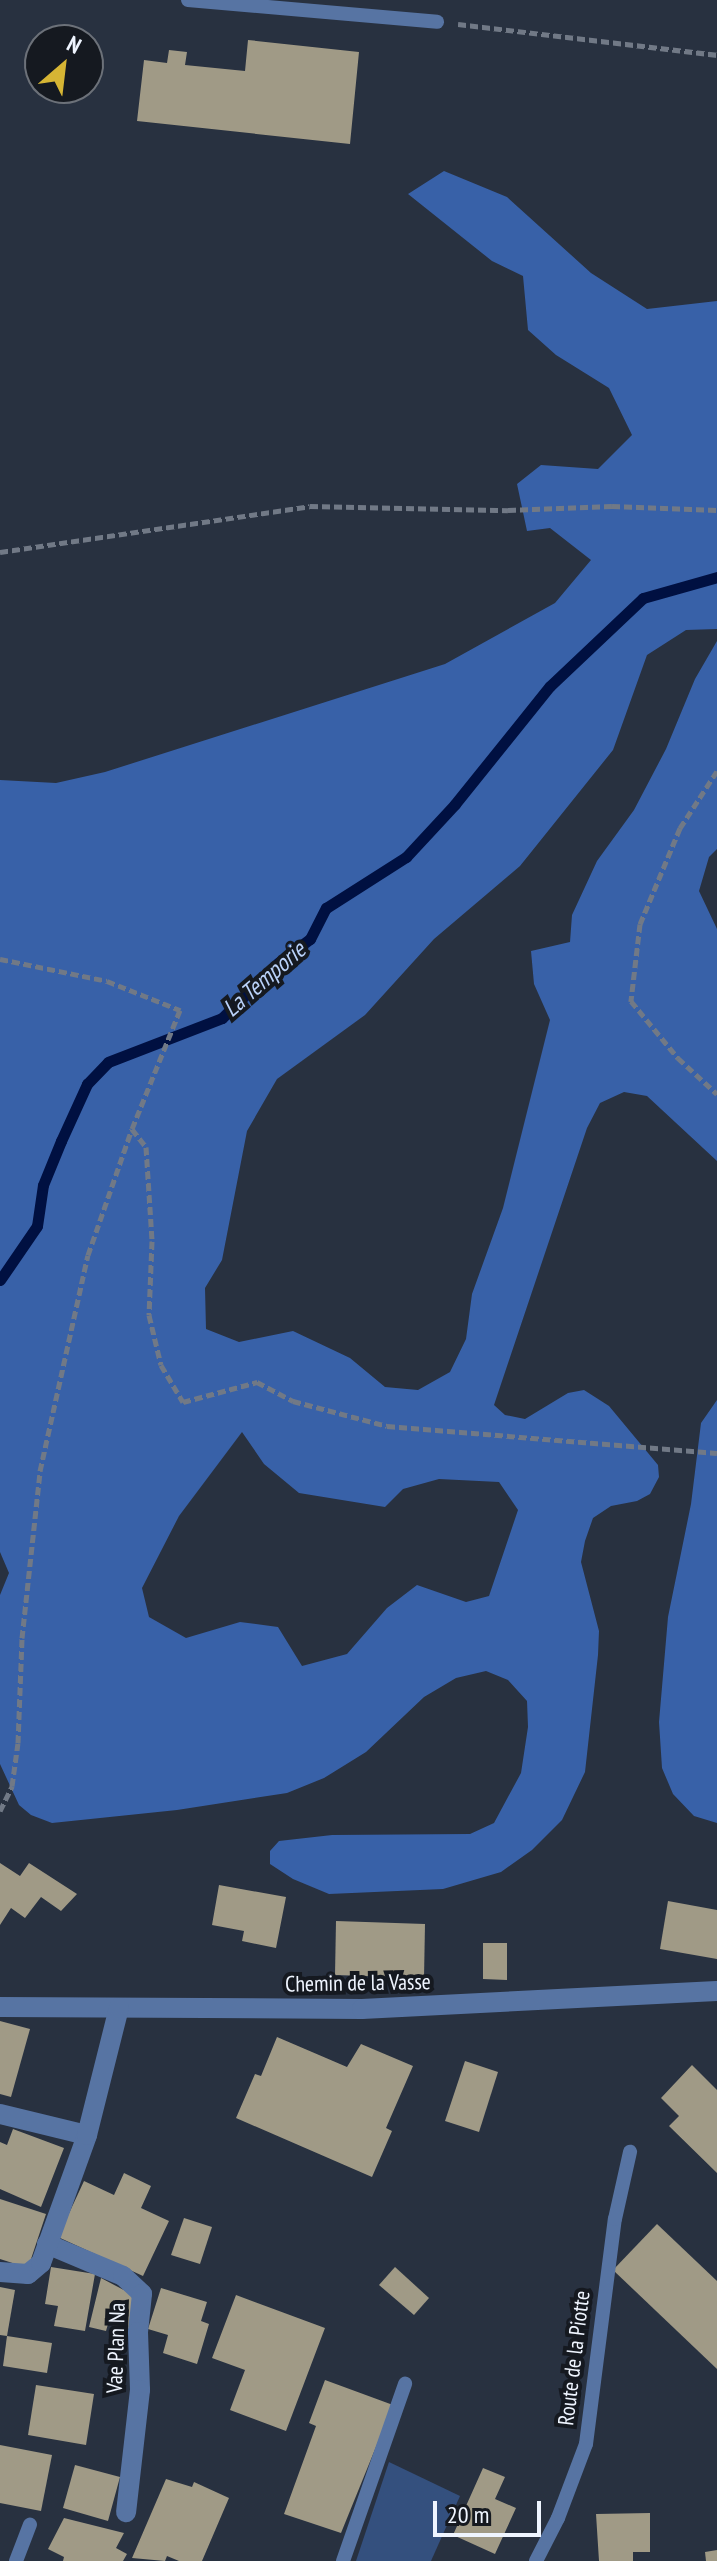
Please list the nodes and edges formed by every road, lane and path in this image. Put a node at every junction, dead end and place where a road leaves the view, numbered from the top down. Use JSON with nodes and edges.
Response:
{"nodes":[{"id":1,"x":188,"y":0,"type":"edge"},
{"id":2,"x":437,"y":22,"type":"joint"},
{"id":3,"x":717,"y":55,"type":"edge"},
{"id":4,"x":717,"y":510,"type":"edge"},
{"id":5,"x":0,"y":552,"type":"edge"},
{"id":6,"x":717,"y":771,"type":"edge"},
{"id":7,"x":0,"y":959,"type":"edge"},
{"id":8,"x":717,"y":1094,"type":"edge"},
{"id":9,"x":132,"y":1129,"type":"junction"},
{"id":10,"x":717,"y":1453,"type":"edge"},
{"id":11,"x":0,"y":1811,"type":"edge"},
{"id":12,"x":717,"y":1991,"type":"edge"},
{"id":13,"x":0,"y":2007,"type":"edge"},
{"id":14,"x":119,"y":2008,"type":"junction"},
{"id":15,"x":0,"y":2114,"type":"edge"},
{"id":16,"x":87,"y":2135,"type":"junction"},
{"id":17,"x":630,"y":2152,"type":"dead end"},
{"id":18,"x":47,"y":2244,"type":"junction"},
{"id":19,"x":0,"y":2272,"type":"edge"},
{"id":20,"x":405,"y":2384,"type":"dead end"},
{"id":21,"x":126,"y":2512,"type":"dead end"},
{"id":22,"x":30,"y":2525,"type":"dead end"},
{"id":23,"x":16,"y":2561,"type":"edge"},
{"id":24,"x":343,"y":2561,"type":"edge"},
{"id":25,"x":536,"y":2561,"type":"edge"}],
"edges":[{"from":1,"to":2,"type":"lane"},
{"from":2,"to":3,"type":"path"},
{"from":4,"to":5,"type":"path"},
{"from":6,"to":8,"type":"path"},
{"from":7,"to":9,"type":"path"},
{"from":9,"to":10,"type":"path"},
{"from":9,"to":11,"type":"path"},
{"from":12,"to":14,"type":"street","name":"Chemin de la Vasse"},
{"from":13,"to":14,"type":"street","name":"Chemin de la Vasse"},
{"from":14,"to":16,"type":"street"},
{"from":15,"to":16,"type":"street"},
{"from":16,"to":18,"type":"street"},
{"from":17,"to":25,"type":"lane","name":"Route de la Piotte"},
{"from":18,"to":19,"type":"street"},
{"from":18,"to":21,"type":"street","name":"Vae Plan Na"},
{"from":20,"to":24,"type":"lane"},
{"from":22,"to":23,"type":"lane"}]}
